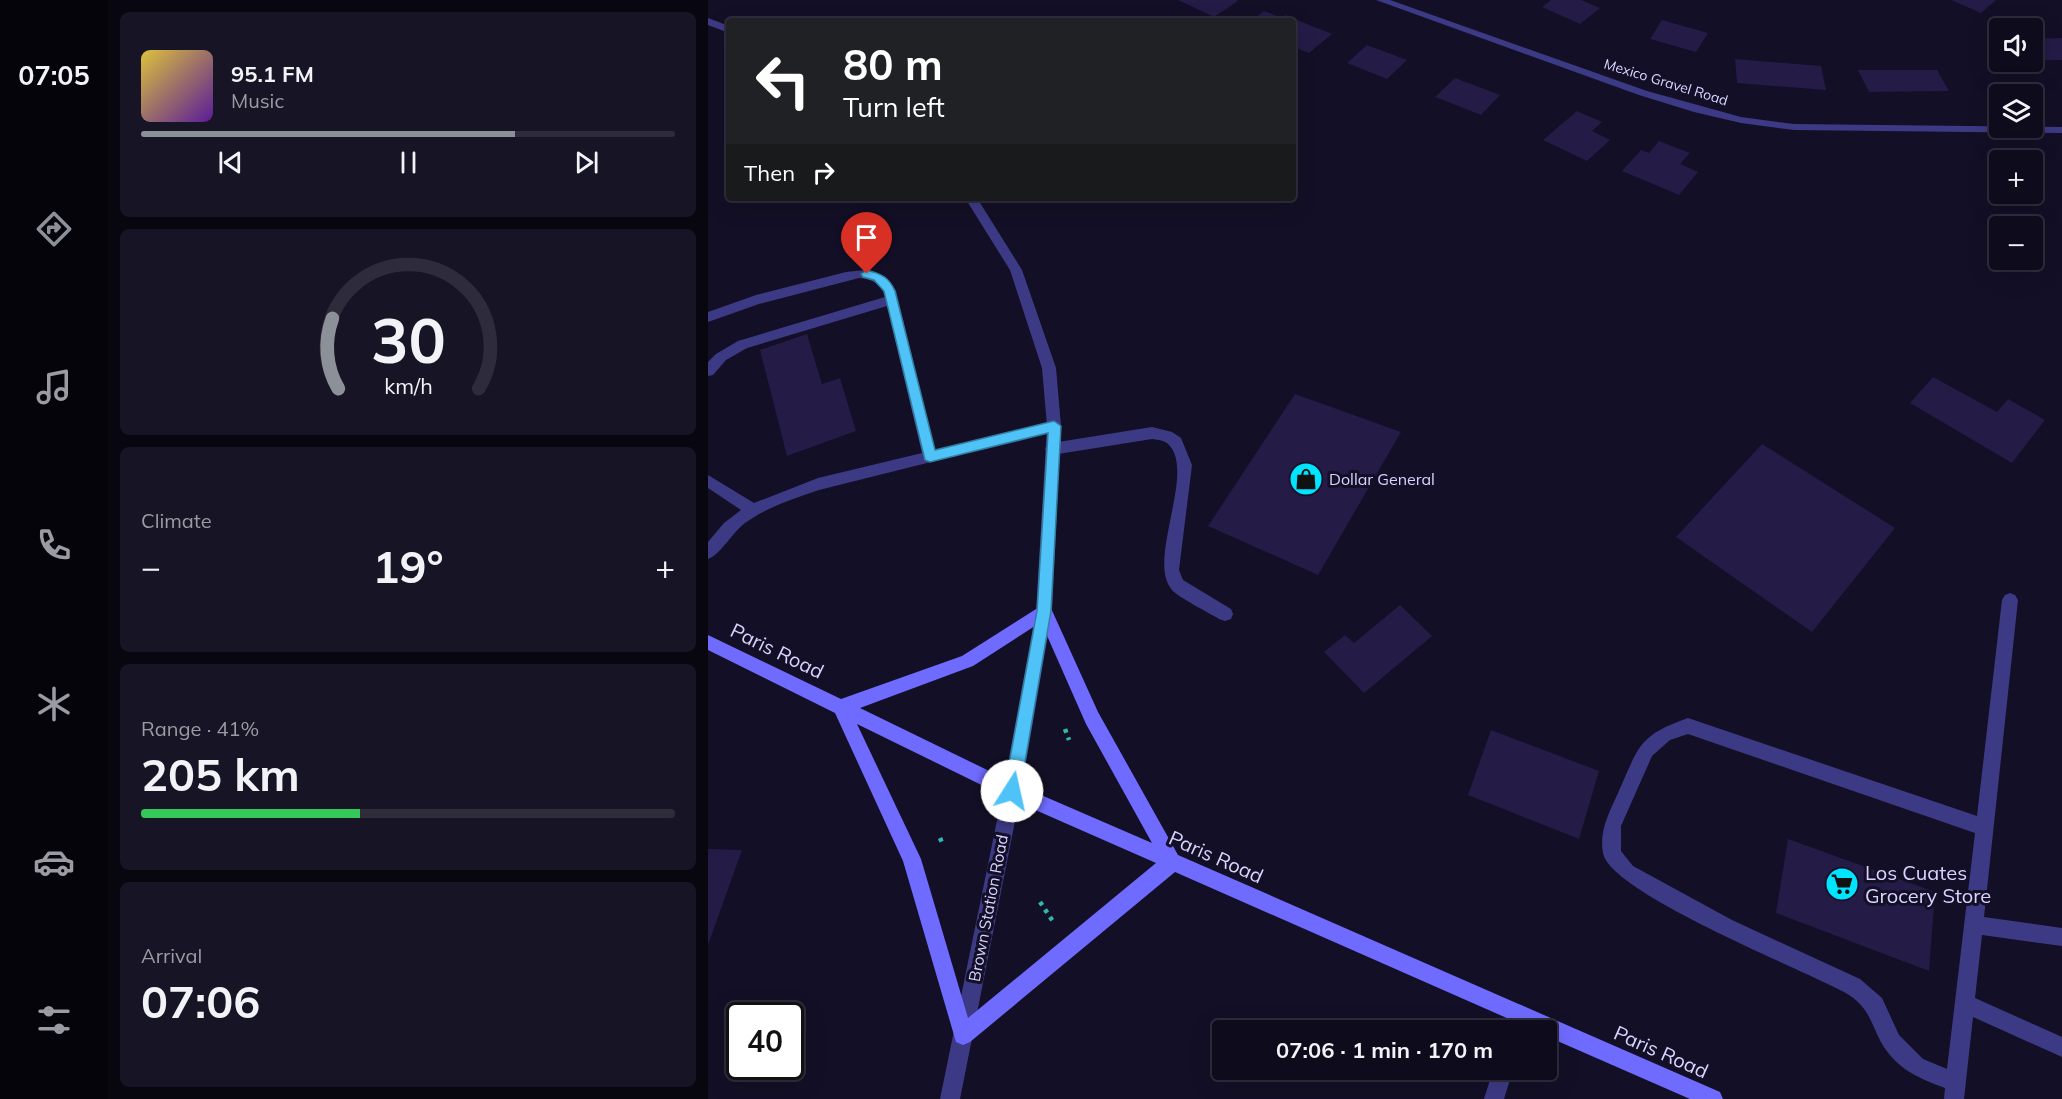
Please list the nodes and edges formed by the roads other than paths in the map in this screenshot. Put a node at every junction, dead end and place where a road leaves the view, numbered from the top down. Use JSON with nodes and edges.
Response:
{"nodes":[{"id":1,"x":1381,"y":0,"type":"edge"},
{"id":2,"x":708,"y":21,"type":"edge"},
{"id":3,"x":726,"y":29,"type":"edge"},
{"id":4,"x":2062,"y":130,"type":"edge"},
{"id":5,"x":972,"y":201,"type":"edge"},
{"id":6,"x":892,"y":300,"type":"junction"},
{"id":7,"x":708,"y":317,"type":"edge"},
{"id":8,"x":708,"y":371,"type":"edge"},
{"id":9,"x":1054,"y":426,"type":"junction"},
{"id":10,"x":1052,"y":449,"type":"junction"},
{"id":11,"x":930,"y":457,"type":"junction"},
{"id":12,"x":708,"y":482,"type":"edge"},
{"id":13,"x":753,"y":510,"type":"junction"},
{"id":14,"x":708,"y":553,"type":"edge"},
{"id":15,"x":2010,"y":600,"type":"dead end"},
{"id":16,"x":1044,"y":611,"type":"junction"},
{"id":17,"x":1225,"y":614,"type":"dead end"},
{"id":18,"x":708,"y":642,"type":"edge"},
{"id":19,"x":841,"y":707,"type":"junction"},
{"id":20,"x":1012,"y":791,"type":"junction"},
{"id":21,"x":1985,"y":828,"type":"junction"},
{"id":22,"x":1172,"y":862,"type":"junction"},
{"id":23,"x":1974,"y":925,"type":"junction"},
{"id":24,"x":2062,"y":937,"type":"edge"},
{"id":25,"x":1965,"y":1003,"type":"junction"},
{"id":26,"x":1512,"y":1020,"type":"edge"},
{"id":27,"x":963,"y":1035,"type":"junction"},
{"id":28,"x":1557,"y":1038,"type":"edge"},
{"id":29,"x":2062,"y":1047,"type":"edge"},
{"id":30,"x":1500,"y":1080,"type":"edge"},
{"id":31,"x":1955,"y":1091,"type":"edge"},
{"id":32,"x":950,"y":1099,"type":"edge"},
{"id":33,"x":1494,"y":1099,"type":"edge"},
{"id":34,"x":1713,"y":1099,"type":"edge"}],
"edges":[{"from":1,"to":4,"type":"street","name":"Mexico Gravel Road"},
{"from":2,"to":3,"type":"street"},
{"from":5,"to":9,"type":"street","name":"Brown Station Road"},
{"from":6,"to":7,"type":"street"},
{"from":6,"to":8,"type":"street"},
{"from":6,"to":11,"type":"street"},
{"from":9,"to":10,"type":"street","name":"Brown Station Road"},
{"from":9,"to":11,"type":"street"},
{"from":10,"to":16,"type":"street","name":"Brown Station Road"},
{"from":10,"to":17,"type":"street"},
{"from":11,"to":13,"type":"street"},
{"from":12,"to":13,"type":"street"},
{"from":13,"to":14,"type":"street"},
{"from":15,"to":21,"type":"street"},
{"from":16,"to":19,"type":"main road"},
{"from":16,"to":20,"type":"street","name":"Brown Station Road"},
{"from":16,"to":22,"type":"main road"},
{"from":18,"to":19,"type":"main road","name":"Paris Road"},
{"from":19,"to":20,"type":"main road","name":"Paris Road"},
{"from":19,"to":27,"type":"main road"},
{"from":20,"to":22,"type":"main road","name":"Paris Road"},
{"from":20,"to":27,"type":"street","name":"Brown Station Road"},
{"from":21,"to":23,"type":"street"},
{"from":21,"to":31,"type":"street"},
{"from":22,"to":26,"type":"main road","name":"Paris Road"},
{"from":22,"to":27,"type":"main road"},
{"from":23,"to":24,"type":"street"},
{"from":23,"to":25,"type":"street"},
{"from":25,"to":29,"type":"street"},
{"from":25,"to":31,"type":"street"},
{"from":27,"to":32,"type":"street","name":"Brown Station Road"},
{"from":28,"to":34,"type":"main road","name":"Paris Road"},
{"from":30,"to":33,"type":"street"}]}
